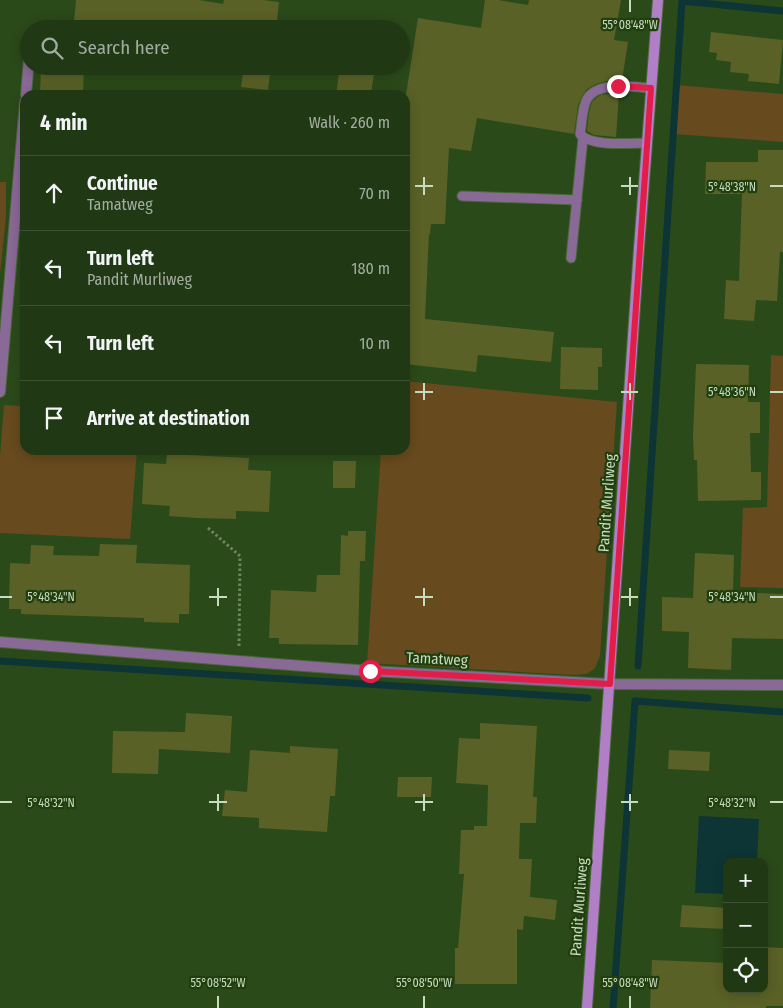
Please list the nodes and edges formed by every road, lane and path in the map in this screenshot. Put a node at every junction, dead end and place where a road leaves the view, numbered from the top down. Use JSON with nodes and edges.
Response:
{"nodes":[{"id":1,"x":658,"y":0,"type":"edge"},
{"id":2,"x":28,"y":75,"type":"edge"},
{"id":3,"x":651,"y":88,"type":"junction"},
{"id":4,"x":26,"y":90,"type":"edge"},
{"id":5,"x":583,"y":138,"type":"junction"},
{"id":6,"x":647,"y":143,"type":"junction"},
{"id":7,"x":20,"y":160,"type":"edge"},
{"id":8,"x":462,"y":196,"type":"dead end"},
{"id":9,"x":577,"y":200,"type":"junction"},
{"id":10,"x":571,"y":258,"type":"dead end"},
{"id":11,"x":0,"y":392,"type":"edge"},
{"id":12,"x":208,"y":528,"type":"dead end"},
{"id":13,"x":0,"y":642,"type":"edge"},
{"id":14,"x":239,"y":661,"type":"junction"},
{"id":15,"x":610,"y":684,"type":"junction"},
{"id":16,"x":783,"y":685,"type":"edge"},
{"id":17,"x":587,"y":1008,"type":"edge"}],
"edges":[{"from":1,"to":3,"type":"street","name":"Pandit Murliweg"},
{"from":2,"to":4,"type":"street"},
{"from":3,"to":5,"type":"lane"},
{"from":3,"to":6,"type":"street","name":"Pandit Murliweg"},
{"from":5,"to":6,"type":"lane"},
{"from":5,"to":9,"type":"lane"},
{"from":6,"to":15,"type":"street","name":"Pandit Murliweg"},
{"from":7,"to":11,"type":"street"},
{"from":8,"to":9,"type":"lane"},
{"from":9,"to":10,"type":"lane"},
{"from":12,"to":14,"type":"path"},
{"from":13,"to":14,"type":"street","name":"Tamatweg"},
{"from":14,"to":15,"type":"street","name":"Tamatweg"},
{"from":15,"to":16,"type":"street","name":"Tamatweg"},
{"from":15,"to":17,"type":"street","name":"Pandit Murliweg"}]}
